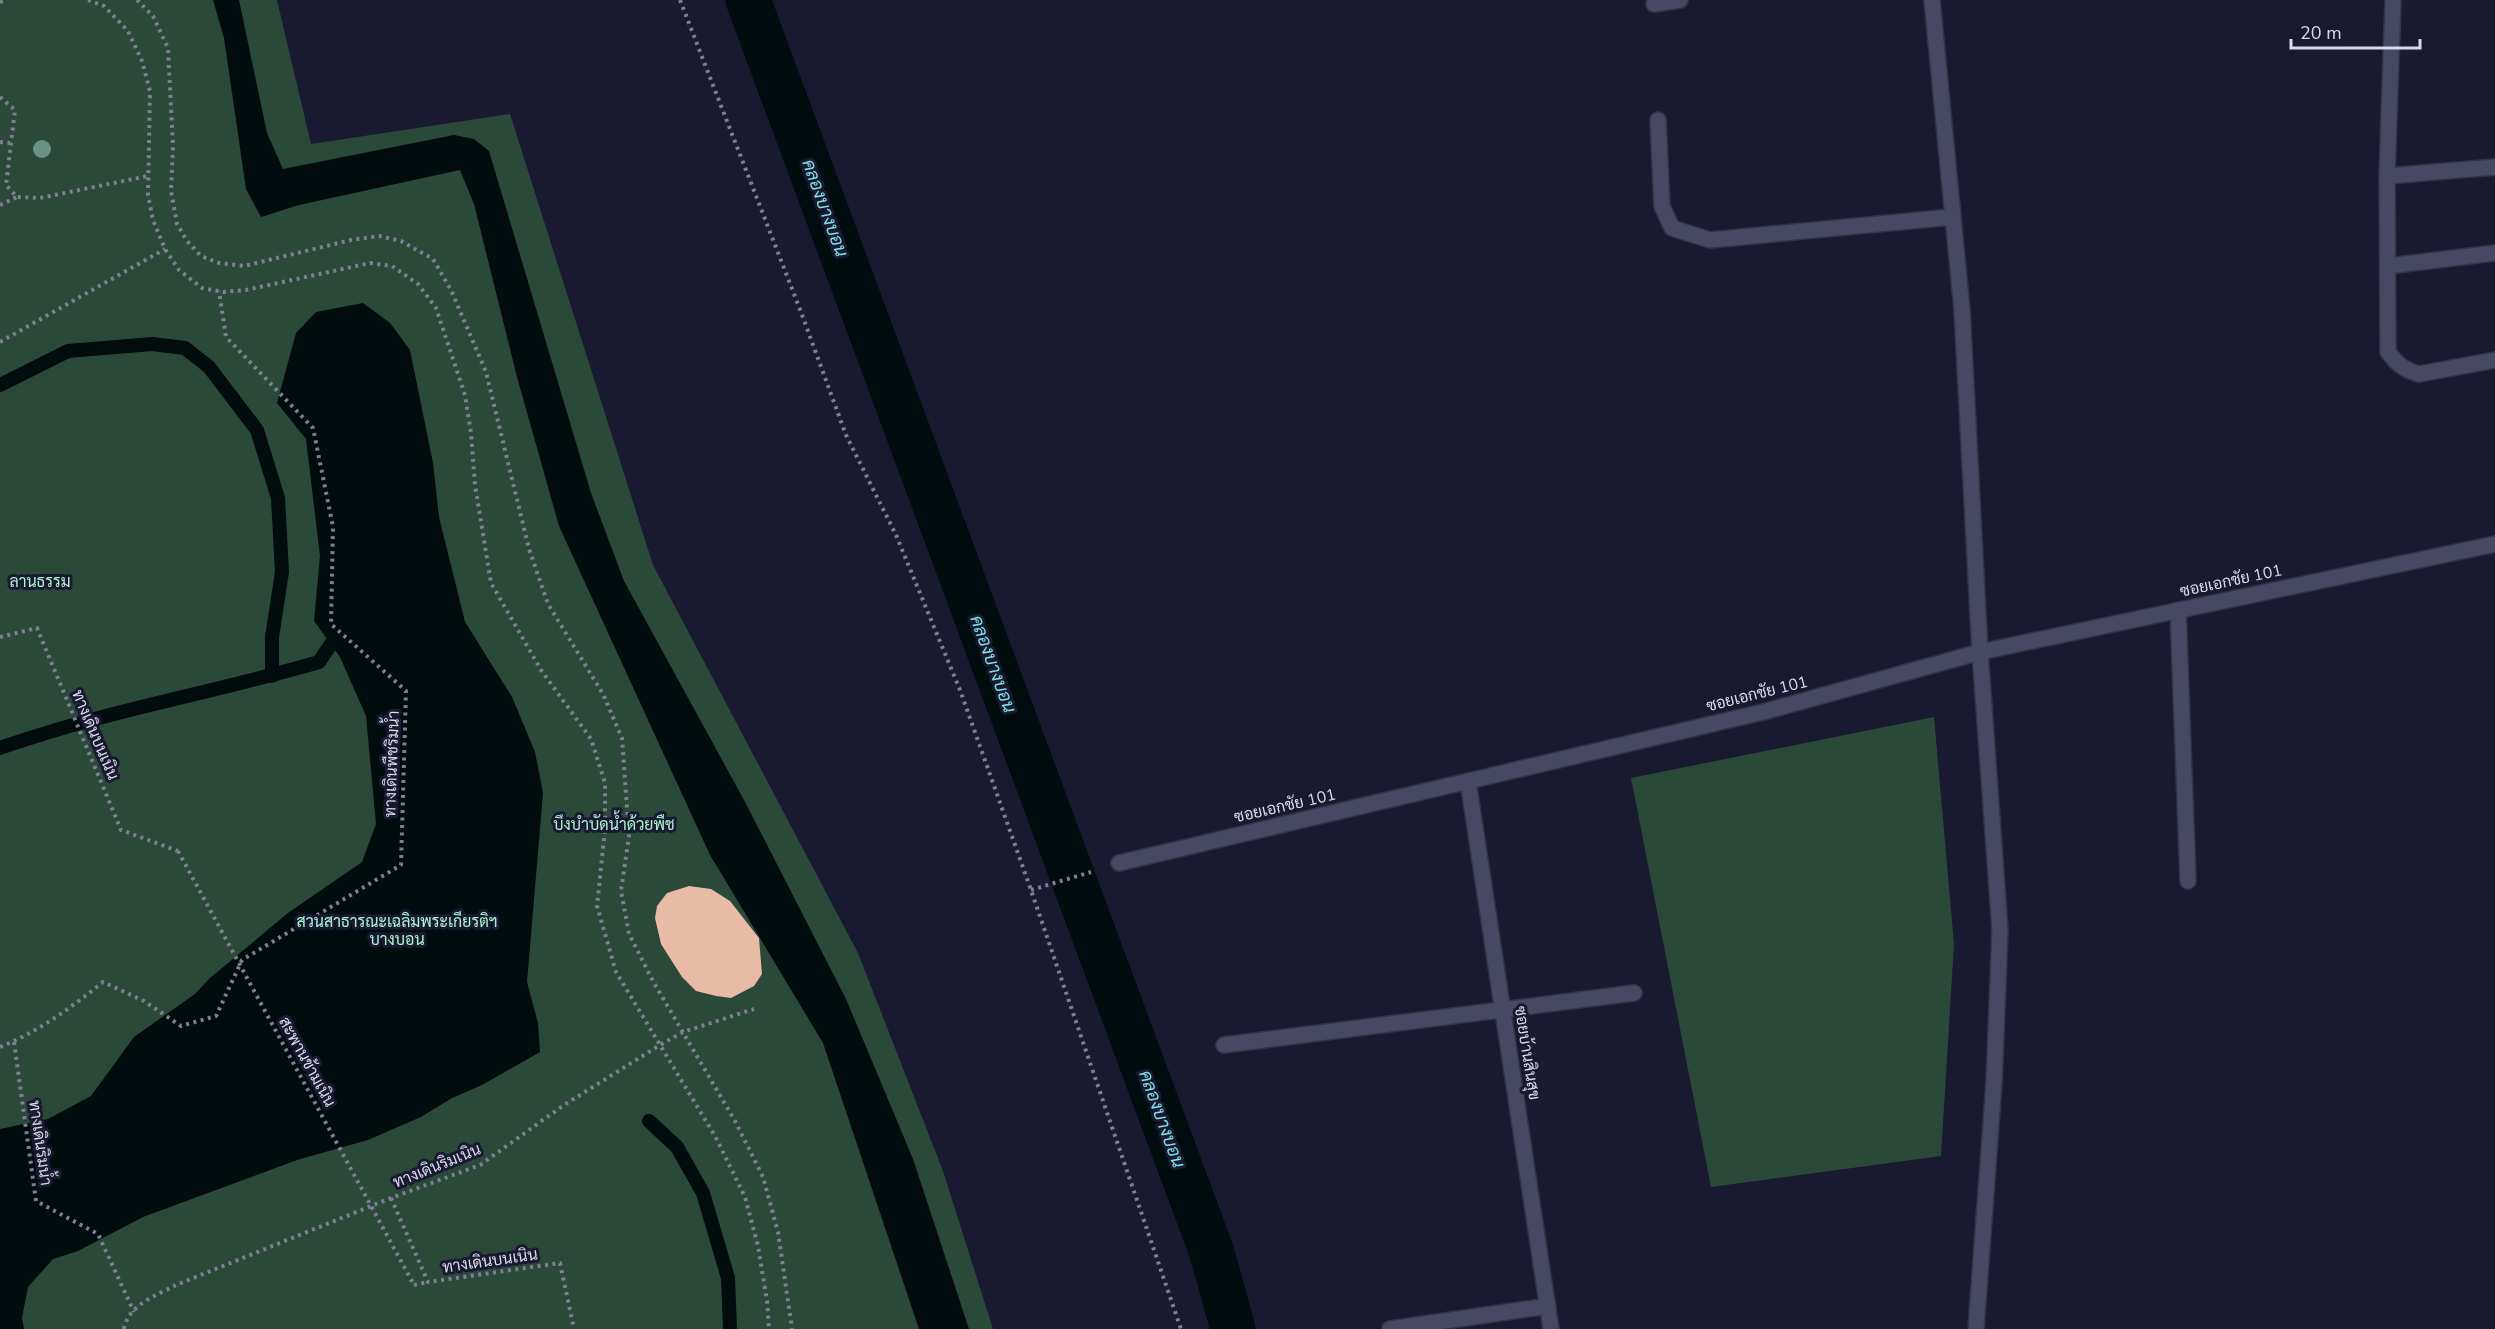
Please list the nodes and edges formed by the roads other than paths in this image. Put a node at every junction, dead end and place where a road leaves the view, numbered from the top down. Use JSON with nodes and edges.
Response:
{"nodes":[{"id":1,"x":1680,"y":0,"type":"edge"},
{"id":2,"x":1932,"y":0,"type":"edge"},
{"id":3,"x":2393,"y":0,"type":"edge"},
{"id":4,"x":1654,"y":4,"type":"dead end"},
{"id":5,"x":1658,"y":120,"type":"dead end"},
{"id":6,"x":2495,"y":167,"type":"edge"},
{"id":7,"x":2387,"y":176,"type":"junction"},
{"id":8,"x":1952,"y":217,"type":"junction"},
{"id":9,"x":2495,"y":253,"type":"edge"},
{"id":10,"x":2388,"y":266,"type":"junction"},
{"id":11,"x":2495,"y":360,"type":"edge"},
{"id":12,"x":2495,"y":544,"type":"edge"},
{"id":13,"x":2178,"y":610,"type":"junction"},
{"id":14,"x":1980,"y":652,"type":"junction"},
{"id":15,"x":1468,"y":782,"type":"junction"},
{"id":16,"x":1119,"y":863,"type":"road end"},
{"id":17,"x":2188,"y":881,"type":"dead end"},
{"id":18,"x":1634,"y":993,"type":"dead end"},
{"id":19,"x":1502,"y":1010,"type":"junction"},
{"id":20,"x":1224,"y":1045,"type":"dead end"},
{"id":21,"x":1548,"y":1306,"type":"junction"},
{"id":22,"x":1390,"y":1329,"type":"edge"},
{"id":23,"x":1551,"y":1329,"type":"edge"},
{"id":24,"x":1976,"y":1329,"type":"edge"}],
"edges":[{"from":1,"to":4,"type":"street"},
{"from":2,"to":8,"type":"street"},
{"from":3,"to":7,"type":"street"},
{"from":5,"to":8,"type":"street"},
{"from":6,"to":7,"type":"street"},
{"from":7,"to":10,"type":"street"},
{"from":8,"to":14,"type":"street"},
{"from":9,"to":10,"type":"street"},
{"from":10,"to":11,"type":"street"},
{"from":12,"to":13,"type":"street","name":"ซอยเอกชัย 101"},
{"from":13,"to":14,"type":"street","name":"ซอยเอกชัย 101"},
{"from":13,"to":17,"type":"street"},
{"from":14,"to":15,"type":"street","name":"ซอยเอกชัย 101"},
{"from":14,"to":24,"type":"street"},
{"from":15,"to":16,"type":"street","name":"ซอยเอกชัย 101"},
{"from":15,"to":19,"type":"street","name":"ซอยบ้านสินสุข"},
{"from":18,"to":19,"type":"street"},
{"from":19,"to":20,"type":"street"},
{"from":19,"to":21,"type":"street","name":"ซอยบ้านสินสุข"},
{"from":21,"to":22,"type":"street"},
{"from":21,"to":23,"type":"street","name":"ซอยบ้านสินสุข"}]}
